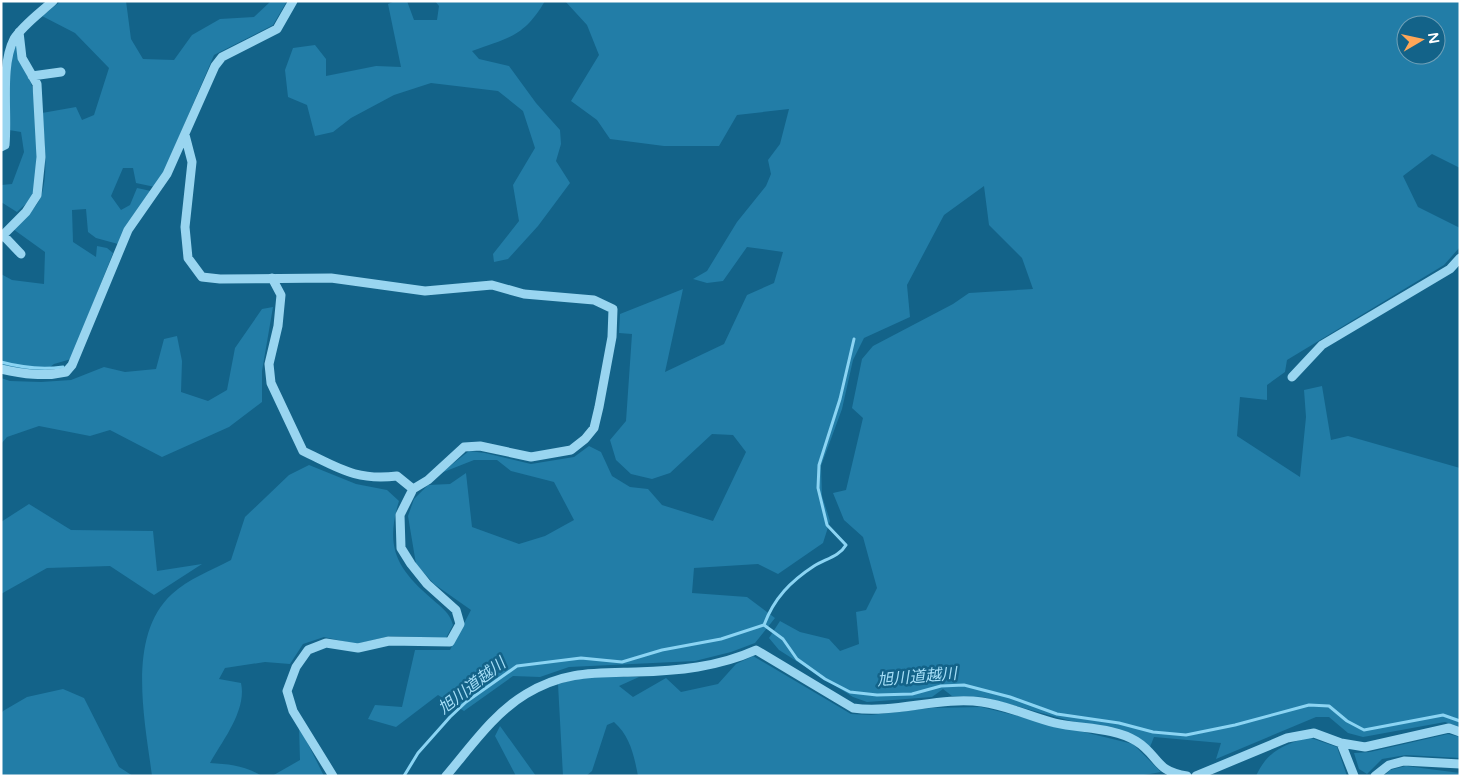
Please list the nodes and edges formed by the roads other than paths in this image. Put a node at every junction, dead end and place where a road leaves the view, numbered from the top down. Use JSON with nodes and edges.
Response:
{"nodes":[{"id":1,"x":53,"y":1,"type":"edge"},
{"id":2,"x":293,"y":1,"type":"edge"},
{"id":3,"x":20,"y":32,"type":"junction"},
{"id":4,"x":61,"y":72,"type":"dead end"},
{"id":5,"x":32,"y":76,"type":"junction"},
{"id":6,"x":185,"y":134,"type":"junction"},
{"id":7,"x":1,"y":147,"type":"edge"},
{"id":8,"x":2,"y":236,"type":"edge"},
{"id":9,"x":21,"y":254,"type":"dead end"},
{"id":10,"x":1460,"y":258,"type":"edge"},
{"id":11,"x":272,"y":278,"type":"junction"},
{"id":12,"x":1,"y":369,"type":"edge"},
{"id":13,"x":1292,"y":377,"type":"dead end"},
{"id":14,"x":413,"y":489,"type":"junction"},
{"id":15,"x":1460,"y":732,"type":"edge"},
{"id":16,"x":1341,"y":743,"type":"junction"},
{"id":17,"x":1460,"y":764,"type":"edge"},
{"id":18,"x":333,"y":776,"type":"edge"},
{"id":19,"x":446,"y":776,"type":"edge"},
{"id":20,"x":1187,"y":776,"type":"edge"},
{"id":21,"x":1196,"y":776,"type":"edge"},
{"id":22,"x":1354,"y":776,"type":"edge"},
{"id":23,"x":1375,"y":776,"type":"edge"}],
"edges":[{"from":1,"to":3,"type":"street"},
{"from":2,"to":6,"type":"street"},
{"from":3,"to":5,"type":"street"},
{"from":3,"to":7,"type":"street"},
{"from":4,"to":5,"type":"street"},
{"from":5,"to":8,"type":"street"},
{"from":6,"to":11,"type":"street"},
{"from":6,"to":12,"type":"street"},
{"from":8,"to":9,"type":"street"},
{"from":10,"to":13,"type":"street"},
{"from":11,"to":14,"type":"street"},
{"from":11,"to":14,"type":"street"},
{"from":14,"to":18,"type":"street"},
{"from":15,"to":16,"type":"street"},
{"from":16,"to":21,"type":"street"},
{"from":16,"to":22,"type":"street"},
{"from":17,"to":23,"type":"street"},
{"from":19,"to":20,"type":"street"}]}
